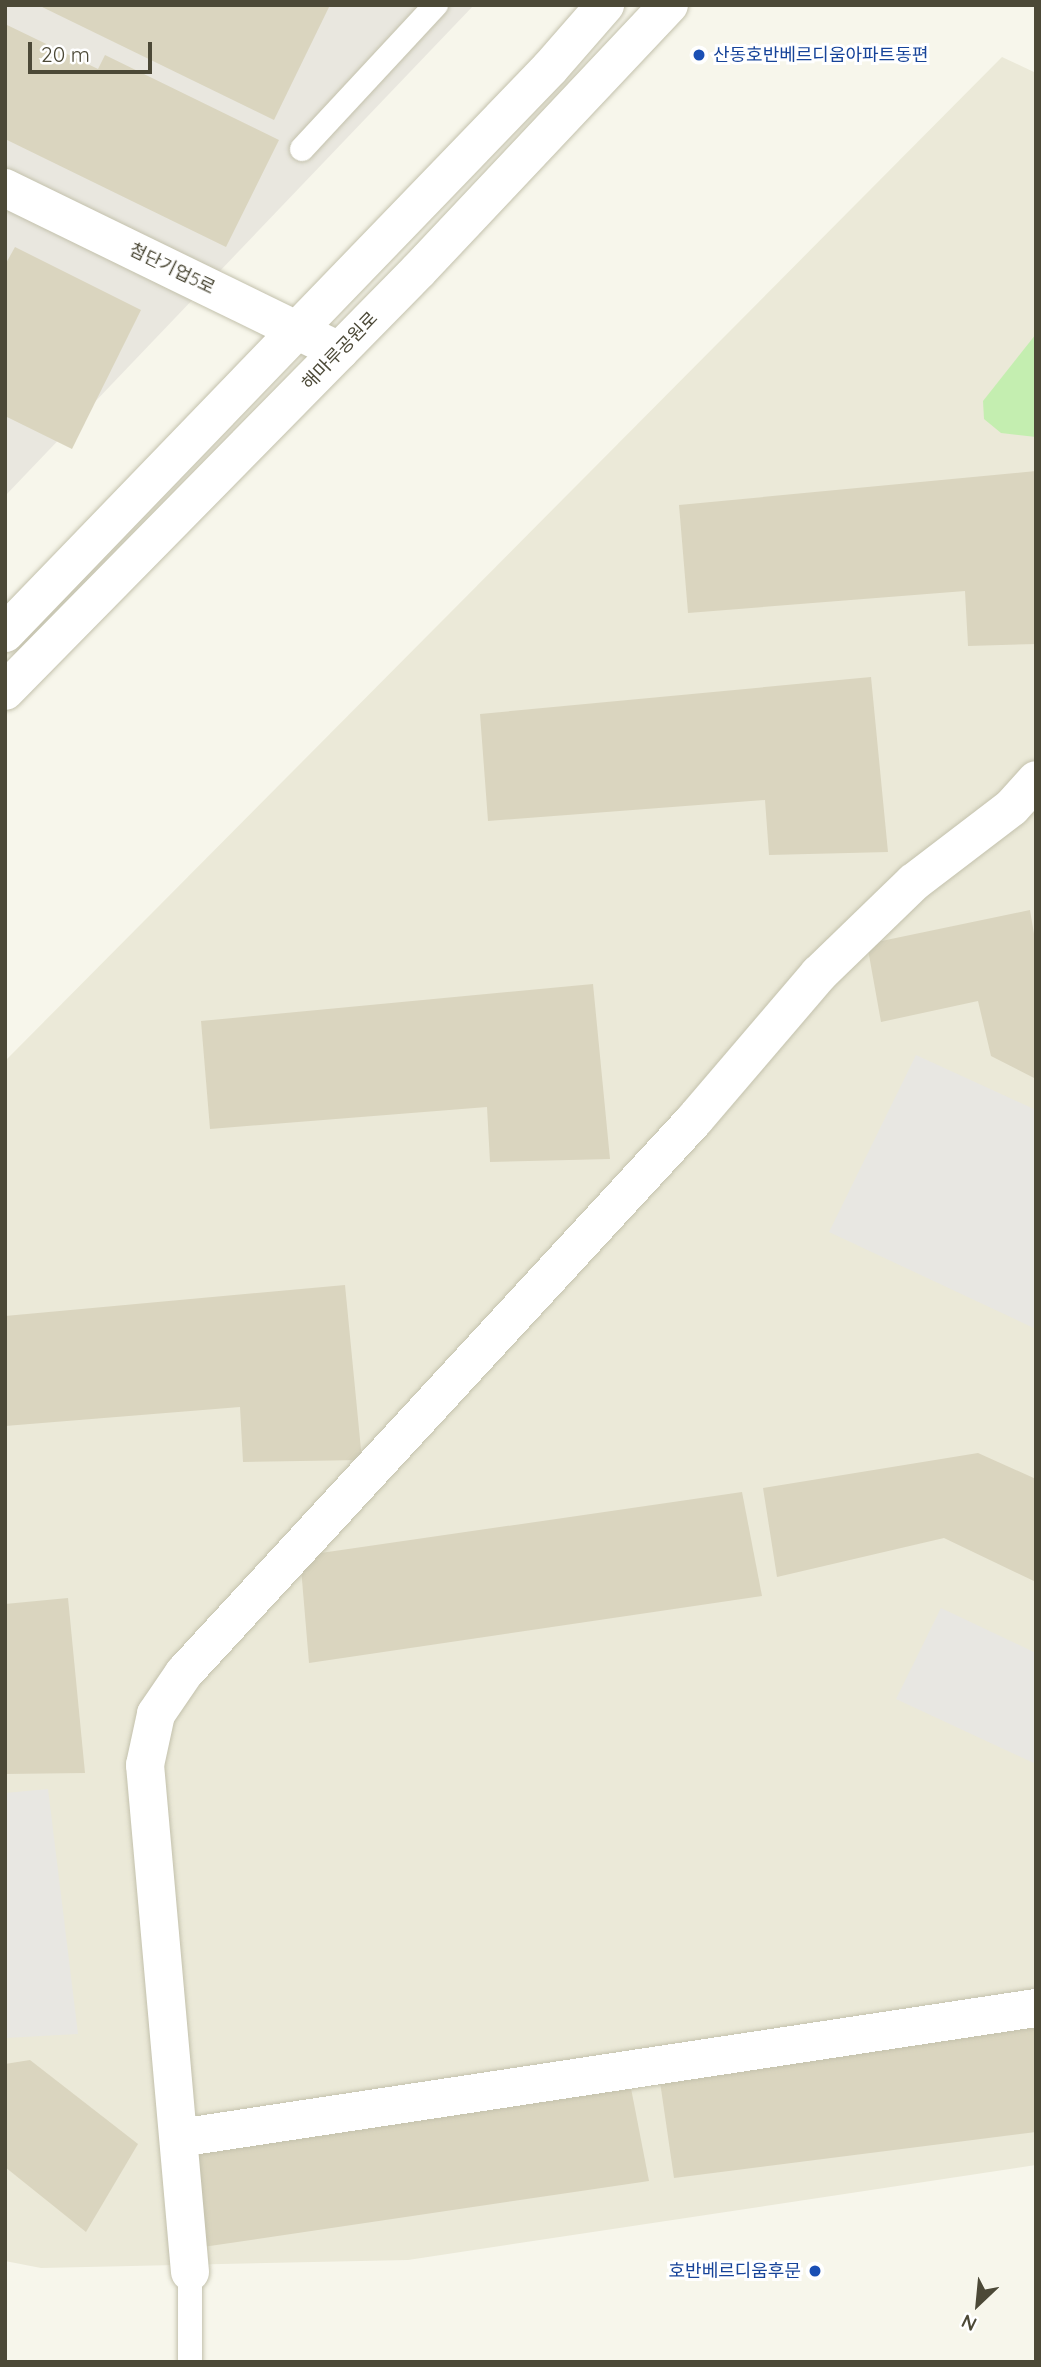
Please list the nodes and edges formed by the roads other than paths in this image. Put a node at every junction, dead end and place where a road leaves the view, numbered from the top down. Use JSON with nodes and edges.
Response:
{"nodes":[{"id":1,"x":436,"y":5,"type":"edge"},
{"id":2,"x":606,"y":5,"type":"edge"},
{"id":3,"x":669,"y":5,"type":"edge"},
{"id":4,"x":302,"y":149,"type":"dead end"},
{"id":5,"x":5,"y":188,"type":"edge"},
{"id":6,"x":296,"y":330,"type":"junction"},
{"id":7,"x":340,"y":351,"type":"junction"},
{"id":8,"x":5,"y":633,"type":"edge"},
{"id":9,"x":5,"y":691,"type":"edge"},
{"id":10,"x":1028,"y":797,"type":"edge"},
{"id":11,"x":1036,"y":2008,"type":"edge"},
{"id":12,"x":179,"y":2138,"type":"junction"},
{"id":13,"x":190,"y":2272,"type":"joint"},
{"id":14,"x":190,"y":2362,"type":"edge"}],
"edges":[{"from":1,"to":4,"type":"lane"},
{"from":2,"to":6,"type":"street"},
{"from":3,"to":7,"type":"street","name":"해마루공원로"},
{"from":5,"to":6,"type":"street","name":"첨단기업5로"},
{"from":6,"to":7,"type":"street","name":"첨단기업5로"},
{"from":6,"to":8,"type":"street"},
{"from":7,"to":9,"type":"street","name":"해마루공원로"},
{"from":10,"to":12,"type":"street"},
{"from":11,"to":12,"type":"street"},
{"from":12,"to":13,"type":"street"},
{"from":13,"to":14,"type":"lane"}]}
